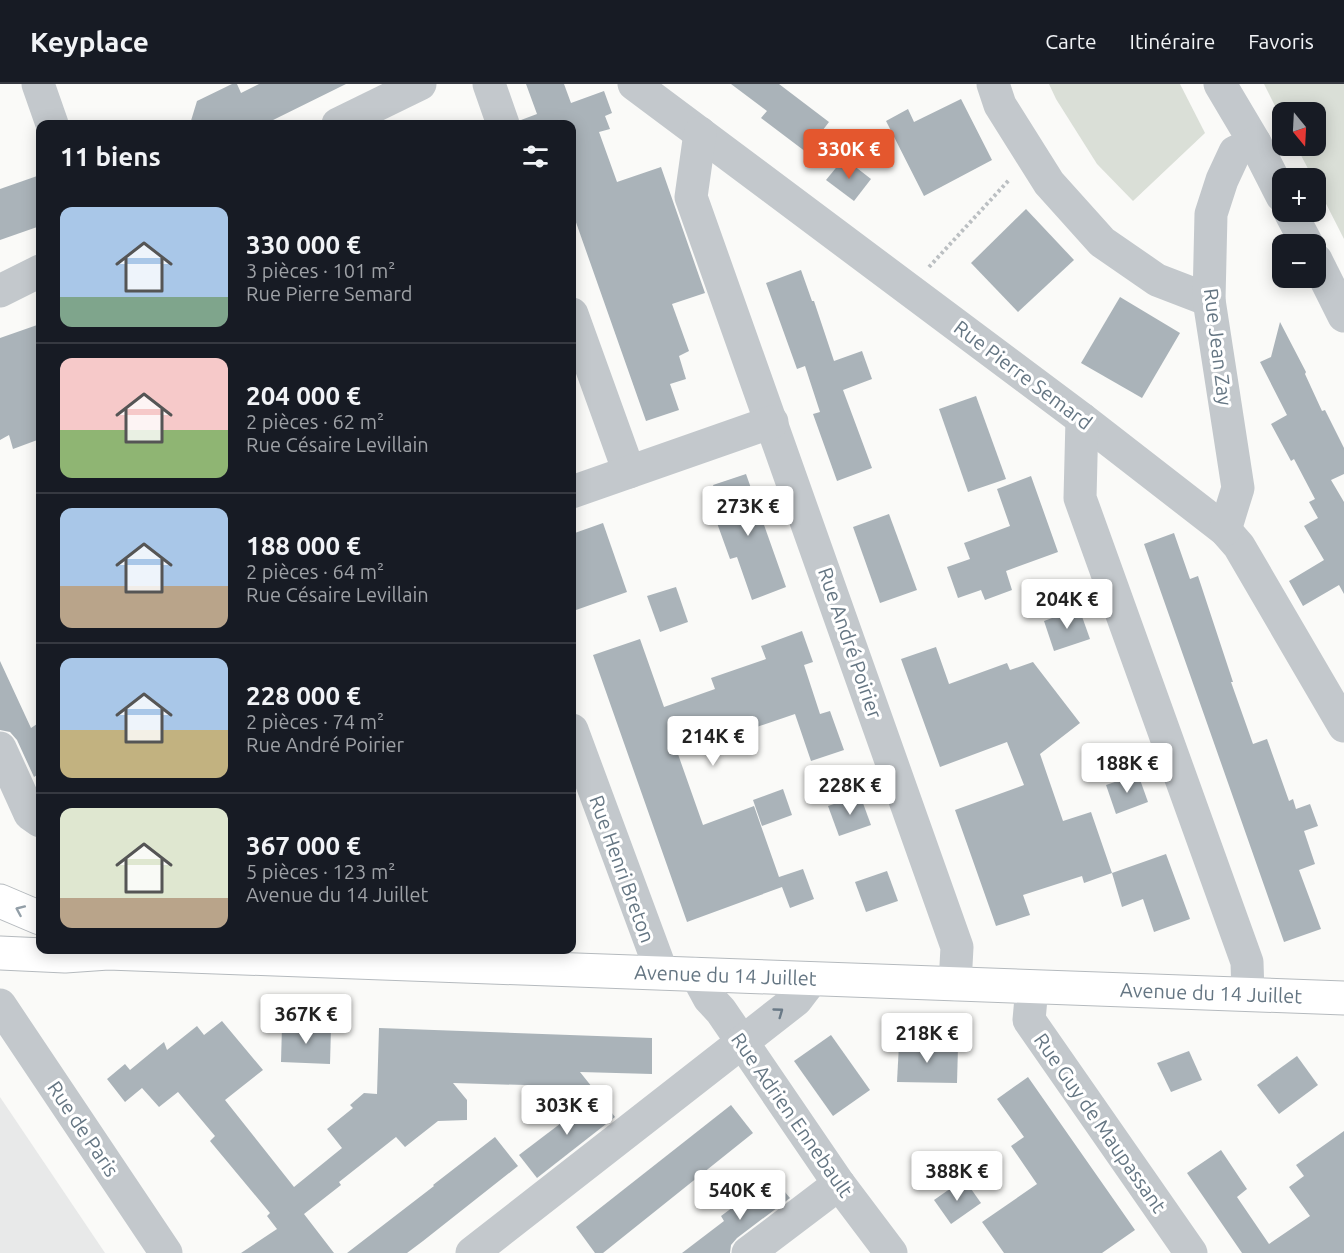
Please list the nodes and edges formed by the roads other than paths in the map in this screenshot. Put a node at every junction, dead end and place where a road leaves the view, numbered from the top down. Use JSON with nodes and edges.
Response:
{"nodes":[{"id":1,"x":38,"y":84,"type":"edge"},
{"id":2,"x":420,"y":84,"type":"edge"},
{"id":3,"x":489,"y":84,"type":"edge"},
{"id":4,"x":634,"y":84,"type":"edge"},
{"id":5,"x":993,"y":84,"type":"edge"},
{"id":6,"x":1220,"y":84,"type":"edge"},
{"id":7,"x":51,"y":120,"type":"edge"},
{"id":8,"x":346,"y":120,"type":"edge"},
{"id":9,"x":502,"y":120,"type":"edge"},
{"id":10,"x":700,"y":133,"type":"junction"},
{"id":11,"x":1255,"y":143,"type":"junction"},
{"id":12,"x":1272,"y":176,"type":"edge"},
{"id":13,"x":36,"y":273,"type":"edge"},
{"id":14,"x":1326,"y":280,"type":"edge"},
{"id":15,"x":0,"y":291,"type":"edge"},
{"id":16,"x":1209,"y":300,"type":"junction"},
{"id":17,"x":1344,"y":316,"type":"edge"},
{"id":18,"x":576,"y":325,"type":"edge"},
{"id":19,"x":1082,"y":419,"type":"junction"},
{"id":20,"x":772,"y":422,"type":"junction"},
{"id":21,"x":628,"y":472,"type":"junction"},
{"id":22,"x":576,"y":491,"type":"edge"},
{"id":23,"x":1225,"y":530,"type":"junction"},
{"id":24,"x":1344,"y":726,"type":"edge"},
{"id":25,"x":576,"y":741,"type":"edge"},
{"id":26,"x":0,"y":748,"type":"edge"},
{"id":27,"x":36,"y":818,"type":"edge"},
{"id":28,"x":0,"y":901,"type":"edge"},
{"id":29,"x":36,"y":916,"type":"edge"},
{"id":30,"x":0,"y":953,"type":"edge"},
{"id":31,"x":81,"y":954,"type":"edge"},
{"id":32,"x":241,"y":954,"type":"edge"},
{"id":33,"x":333,"y":956,"type":"edge"},
{"id":34,"x":662,"y":973,"type":"junction"},
{"id":35,"x":696,"y":974,"type":"junction"},
{"id":36,"x":812,"y":979,"type":"junction"},
{"id":37,"x":955,"y":984,"type":"junction"},
{"id":38,"x":1032,"y":987,"type":"junction"},
{"id":39,"x":1248,"y":994,"type":"junction"},
{"id":40,"x":1344,"y":998,"type":"edge"},
{"id":41,"x":0,"y":1005,"type":"edge"},
{"id":42,"x":740,"y":1042,"type":"junction"},
{"id":43,"x":839,"y":1184,"type":"junction"},
{"id":44,"x":166,"y":1253,"type":"edge"},
{"id":45,"x":472,"y":1253,"type":"edge"},
{"id":46,"x":748,"y":1253,"type":"edge"},
{"id":47,"x":891,"y":1253,"type":"edge"},
{"id":48,"x":1191,"y":1253,"type":"edge"}],
"edges":[{"from":1,"to":7,"type":"street"},
{"from":2,"to":8,"type":"street"},
{"from":3,"to":9,"type":"street"},
{"from":4,"to":10,"type":"street","name":"Rue Pierre Semard"},
{"from":5,"to":16,"type":"street"},
{"from":6,"to":11,"type":"street"},
{"from":10,"to":19,"type":"street","name":"Rue Pierre Semard"},
{"from":10,"to":20,"type":"street","name":"Rue André Poirier"},
{"from":11,"to":12,"type":"street"},
{"from":11,"to":16,"type":"street","name":"Rue Jean Zay"},
{"from":13,"to":15,"type":"street"},
{"from":14,"to":17,"type":"street"},
{"from":16,"to":23,"type":"street","name":"Rue Jean Zay"},
{"from":18,"to":21,"type":"street"},
{"from":19,"to":23,"type":"street","name":"Rue Pierre Semard"},
{"from":19,"to":39,"type":"street"},
{"from":20,"to":21,"type":"street"},
{"from":20,"to":37,"type":"street","name":"Rue André Poirier"},
{"from":21,"to":22,"type":"street"},
{"from":23,"to":24,"type":"street","name":"Rue Pierre Semard"},
{"from":25,"to":34,"type":"street","name":"Rue Henri Breton"},
{"from":26,"to":27,"type":"street"},
{"from":29,"to":28,"type":"main road","one_way":true},
{"from":30,"to":31,"type":"main road","name":"Avenue du 14 Juillet"},
{"from":32,"to":33,"type":"main road","name":"Avenue du 14 Juillet"},
{"from":33,"to":34,"type":"main road","name":"Avenue du 14 Juillet"},
{"from":34,"to":35,"type":"main road","name":"Avenue du 14 Juillet"},
{"from":35,"to":36,"type":"main road","name":"Avenue du 14 Juillet"},
{"from":35,"to":42,"type":"street","name":"Rue Adrien Ennebault"},
{"from":36,"to":37,"type":"main road","name":"Avenue du 14 Juillet"},
{"from":42,"to":36,"type":"street","one_way":true},
{"from":37,"to":38,"type":"main road","name":"Avenue du 14 Juillet"},
{"from":38,"to":39,"type":"main road","name":"Avenue du 14 Juillet"},
{"from":38,"to":48,"type":"street","name":"Rue Guy de Maupassant"},
{"from":39,"to":40,"type":"main road","name":"Avenue du 14 Juillet"},
{"from":41,"to":44,"type":"street","name":"Rue de Paris"},
{"from":42,"to":43,"type":"street","name":"Rue Adrien Ennebault"},
{"from":42,"to":45,"type":"street"},
{"from":43,"to":46,"type":"street"},
{"from":43,"to":47,"type":"street","name":"Rue Adrien Ennebault"}]}
